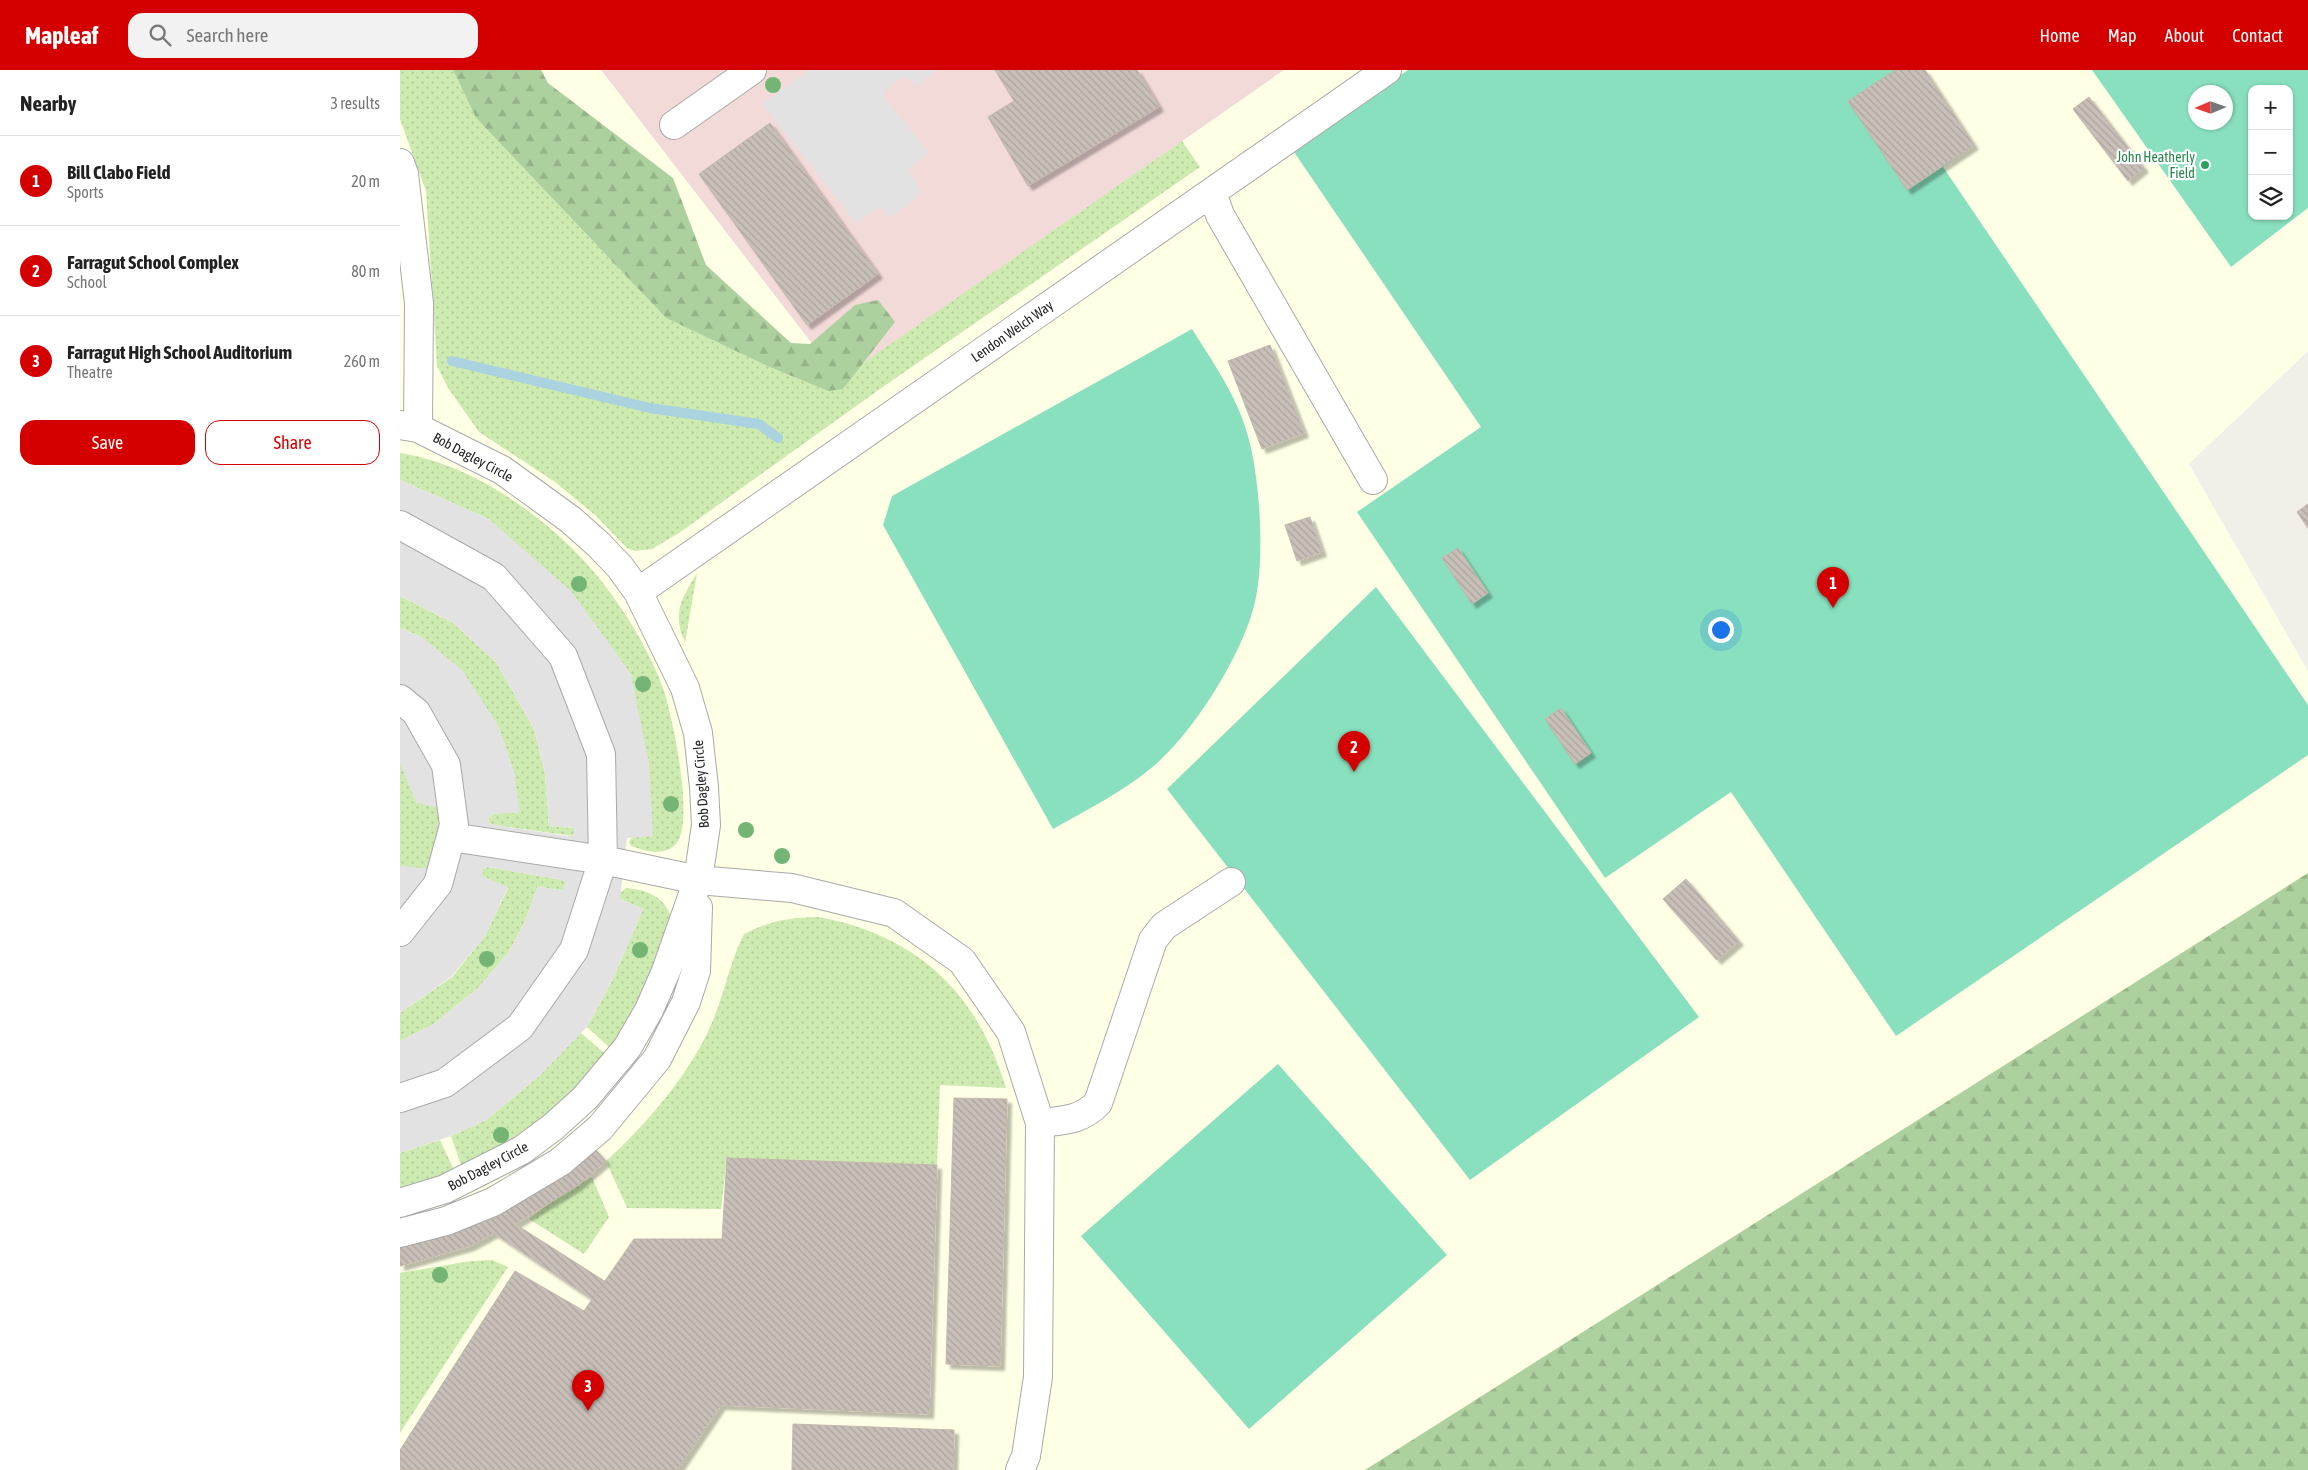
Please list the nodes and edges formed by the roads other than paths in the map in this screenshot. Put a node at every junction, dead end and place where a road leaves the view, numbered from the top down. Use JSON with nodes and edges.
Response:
{"nodes":[{"id":1,"x":752,"y":70,"type":"edge"},
{"id":2,"x":1387,"y":70,"type":"edge"},
{"id":3,"x":674,"y":125,"type":"dead end"},
{"id":4,"x":400,"y":163,"type":"edge"},
{"id":5,"x":1212,"y":192,"type":"junction"},
{"id":6,"x":409,"y":427,"type":"edge"},
{"id":7,"x":1372,"y":480,"type":"dead end"},
{"id":8,"x":400,"y":525,"type":"edge"},
{"id":9,"x":638,"y":592,"type":"junction"},
{"id":10,"x":400,"y":699,"type":"edge"},
{"id":11,"x":451,"y":837,"type":"junction"},
{"id":12,"x":603,"y":860,"type":"junction"},
{"id":13,"x":698,"y":880,"type":"junction"},
{"id":14,"x":1231,"y":882,"type":"dead end"},
{"id":15,"x":400,"y":932,"type":"edge"},
{"id":16,"x":400,"y":1098,"type":"edge"},
{"id":17,"x":1040,"y":1123,"type":"junction"},
{"id":18,"x":400,"y":1203,"type":"edge"},
{"id":19,"x":400,"y":1233,"type":"edge"},
{"id":20,"x":1020,"y":1470,"type":"edge"}],
"edges":[{"from":1,"to":3,"type":"street"},
{"from":2,"to":5,"type":"street","name":"Lendon Welch Way"},
{"from":4,"to":6,"type":"street"},
{"from":5,"to":7,"type":"street"},
{"from":5,"to":9,"type":"street","name":"Lendon Welch Way"},
{"from":6,"to":9,"type":"street","name":"Bob Dagley Circle"},
{"from":8,"to":12,"type":"street"},
{"from":9,"to":13,"type":"street","name":"Bob Dagley Circle"},
{"from":10,"to":11,"type":"street"},
{"from":11,"to":12,"type":"street"},
{"from":11,"to":15,"type":"street"},
{"from":12,"to":13,"type":"street"},
{"from":12,"to":16,"type":"street"},
{"from":13,"to":17,"type":"street"},
{"from":13,"to":18,"type":"street","name":"Bob Dagley Circle"},
{"from":13,"to":19,"type":"street"},
{"from":14,"to":17,"type":"street"},
{"from":17,"to":20,"type":"street"}]}
